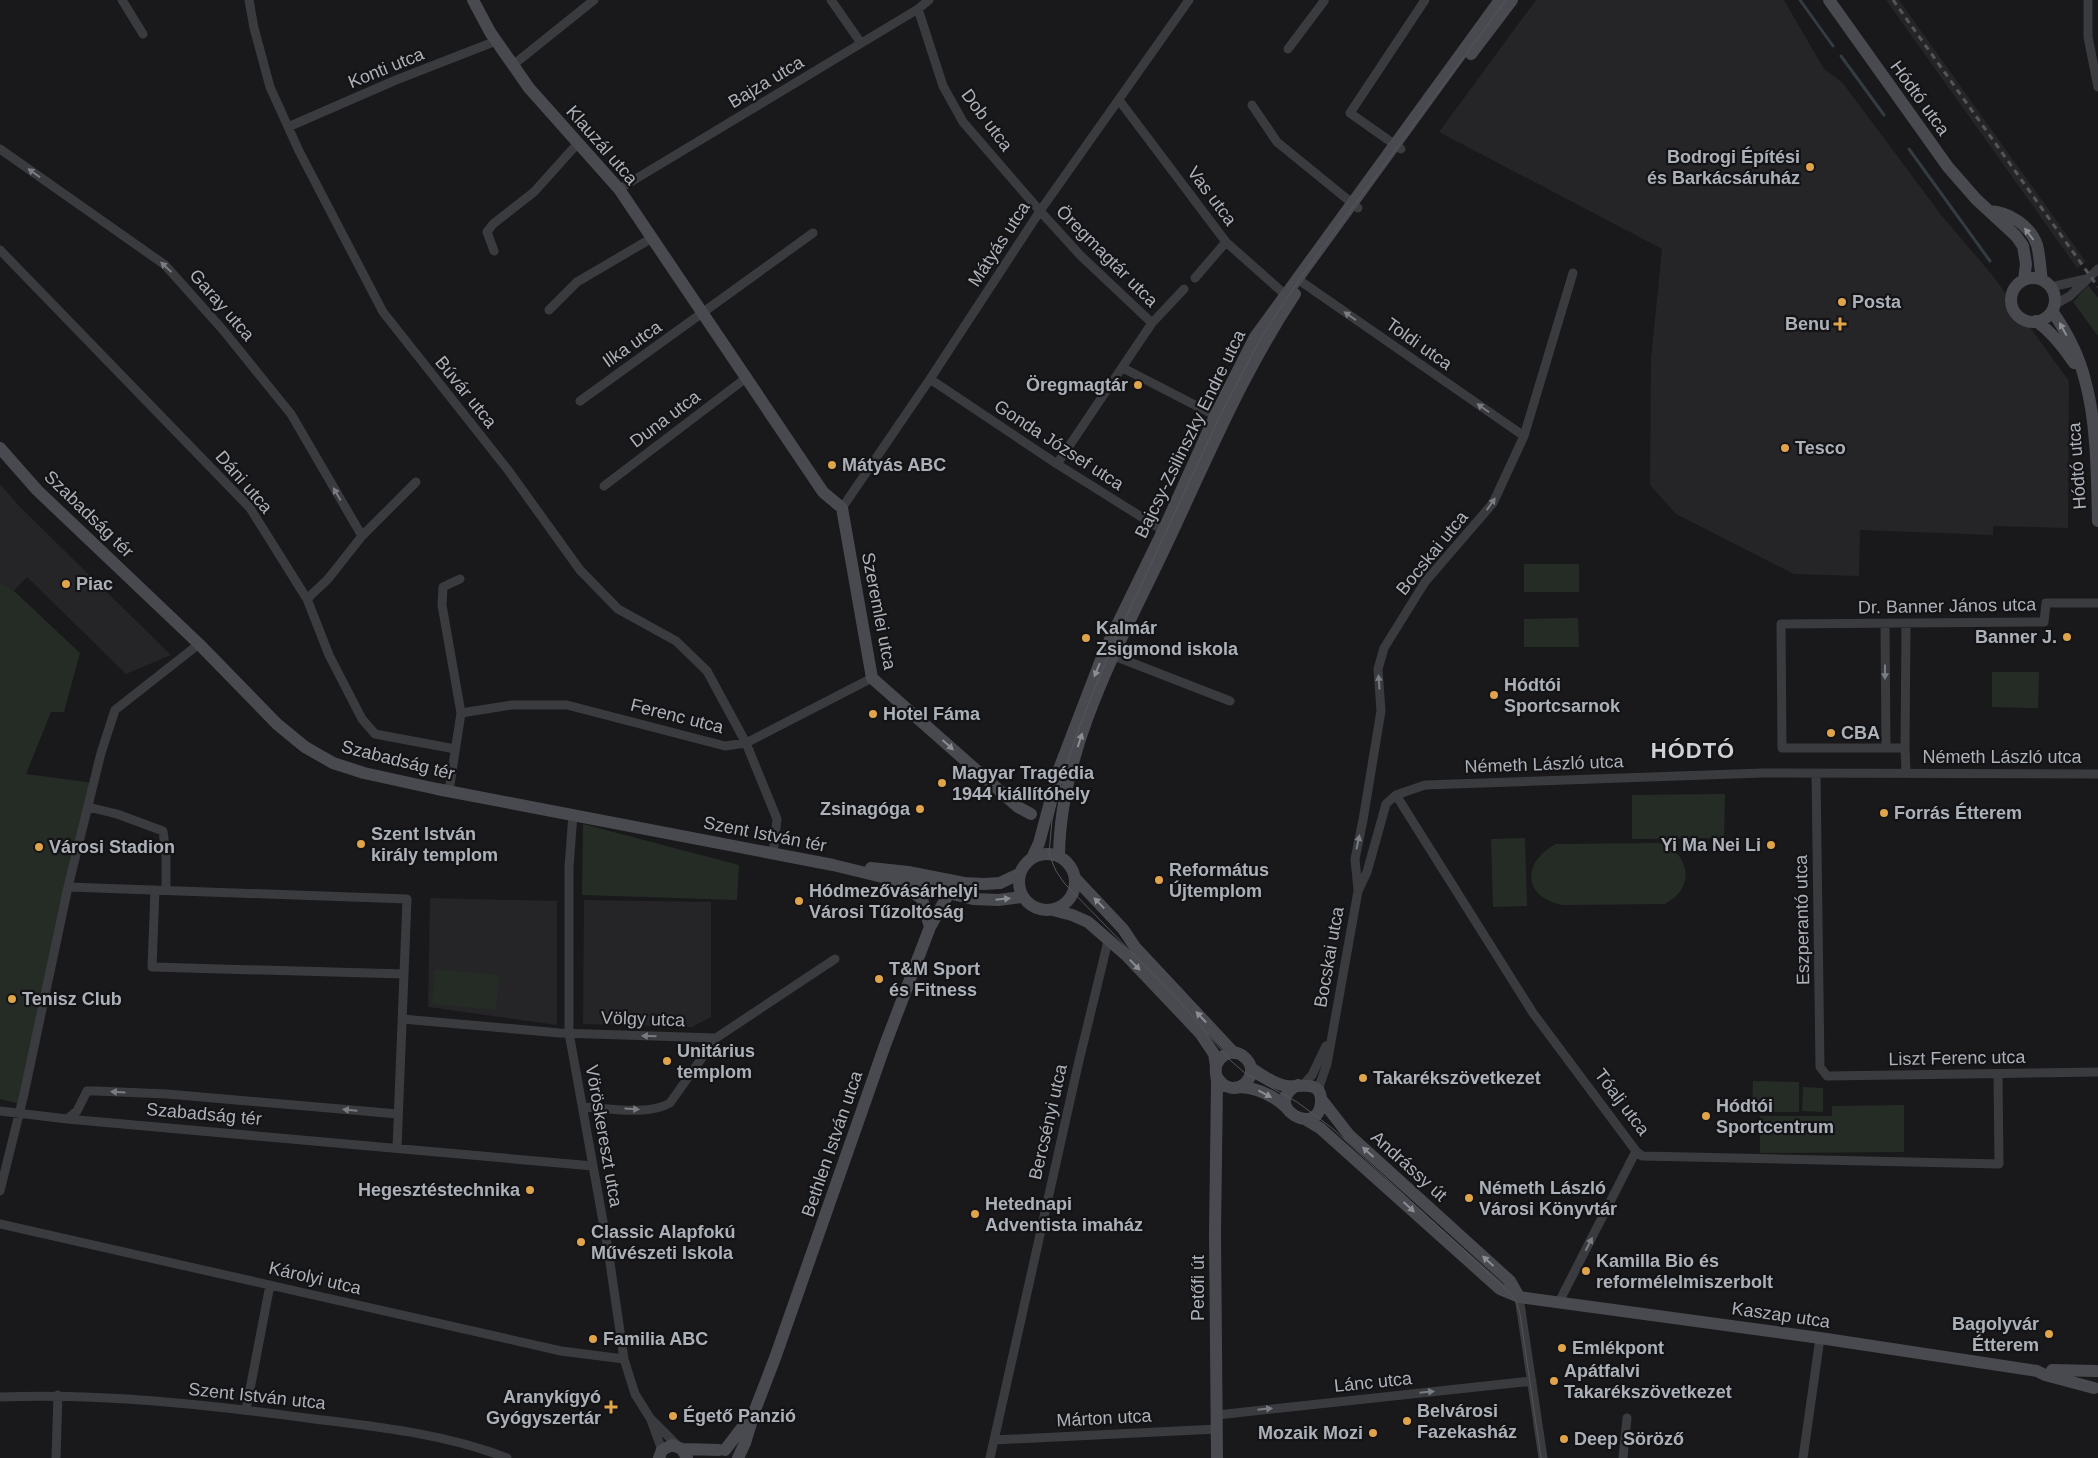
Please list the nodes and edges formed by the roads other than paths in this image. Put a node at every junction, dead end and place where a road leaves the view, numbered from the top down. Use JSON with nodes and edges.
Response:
{"nodes":[{"id":1,"x":122,"y":0,"type":"edge"},
{"id":2,"x":249,"y":0,"type":"edge"},
{"id":3,"x":473,"y":0,"type":"edge"},
{"id":4,"x":594,"y":0,"type":"edge"},
{"id":5,"x":831,"y":0,"type":"edge"},
{"id":6,"x":929,"y":0,"type":"edge"},
{"id":7,"x":1188,"y":0,"type":"edge"},
{"id":8,"x":1323,"y":0,"type":"edge"},
{"id":9,"x":1426,"y":0,"type":"edge"},
{"id":10,"x":1500,"y":0,"type":"edge"},
{"id":11,"x":1512,"y":0,"type":"edge"},
{"id":12,"x":1828,"y":0,"type":"edge"},
{"id":13,"x":2088,"y":0,"type":"edge"},
{"id":14,"x":918,"y":9,"type":"junction"},
{"id":15,"x":143,"y":34,"type":"dead end"},
{"id":16,"x":496,"y":41,"type":"junction"},
{"id":17,"x":861,"y":43,"type":"junction"},
{"id":18,"x":1288,"y":49,"type":"dead end"},
{"id":19,"x":513,"y":65,"type":"junction"},
{"id":20,"x":2098,"y":87,"type":"edge"},
{"id":21,"x":1119,"y":100,"type":"junction"},
{"id":22,"x":1252,"y":105,"type":"dead end"},
{"id":23,"x":288,"y":126,"type":"junction"},
{"id":24,"x":578,"y":142,"type":"junction"},
{"id":25,"x":1398,"y":147,"type":"junction"},
{"id":26,"x":0,"y":149,"type":"edge"},
{"id":27,"x":619,"y":189,"type":"junction"},
{"id":28,"x":1355,"y":206,"type":"junction"},
{"id":29,"x":1040,"y":211,"type":"junction"},
{"id":30,"x":1989,"y":211,"type":"junction"},
{"id":31,"x":813,"y":233,"type":"dead end"},
{"id":32,"x":652,"y":238,"type":"junction"},
{"id":33,"x":1226,"y":242,"type":"junction"},
{"id":34,"x":0,"y":250,"type":"edge"},
{"id":35,"x":494,"y":250,"type":"dead end"},
{"id":36,"x":2098,"y":269,"type":"edge"},
{"id":37,"x":1573,"y":273,"type":"dead end"},
{"id":38,"x":1195,"y":278,"type":"dead end"},
{"id":39,"x":2086,"y":279,"type":"junction"},
{"id":40,"x":1300,"y":280,"type":"junction"},
{"id":41,"x":2024,"y":280,"type":"junction"},
{"id":42,"x":2047,"y":283,"type":"junction"},
{"id":43,"x":1184,"y":289,"type":"dead end"},
{"id":44,"x":1288,"y":298,"type":"junction"},
{"id":45,"x":2053,"y":308,"type":"junction"},
{"id":46,"x":548,"y":310,"type":"dead end"},
{"id":47,"x":703,"y":314,"type":"junction"},
{"id":48,"x":2036,"y":321,"type":"junction"},
{"id":49,"x":1152,"y":323,"type":"junction"},
{"id":50,"x":1123,"y":368,"type":"junction"},
{"id":51,"x":746,"y":378,"type":"junction"},
{"id":52,"x":930,"y":379,"type":"junction"},
{"id":53,"x":2085,"y":380,"type":"junction"},
{"id":54,"x":580,"y":401,"type":"dead end"},
{"id":55,"x":1219,"y":417,"type":"junction"},
{"id":56,"x":1524,"y":436,"type":"junction"},
{"id":57,"x":0,"y":448,"type":"edge"},
{"id":58,"x":1057,"y":464,"type":"junction"},
{"id":59,"x":416,"y":482,"type":"dead end"},
{"id":60,"x":604,"y":486,"type":"dead end"},
{"id":61,"x":842,"y":508,"type":"junction"},
{"id":62,"x":2098,"y":521,"type":"edge"},
{"id":63,"x":1167,"y":533,"type":"junction"},
{"id":64,"x":362,"y":536,"type":"junction"},
{"id":65,"x":460,"y":579,"type":"dead end"},
{"id":66,"x":307,"y":600,"type":"junction"},
{"id":67,"x":2098,"y":603,"type":"edge"},
{"id":68,"x":1884,"y":624,"type":"junction"},
{"id":69,"x":1906,"y":624,"type":"junction"},
{"id":70,"x":199,"y":644,"type":"junction"},
{"id":71,"x":1109,"y":654,"type":"junction"},
{"id":72,"x":872,"y":678,"type":"junction"},
{"id":73,"x":1230,"y":700,"type":"dead end"},
{"id":74,"x":461,"y":713,"type":"junction"},
{"id":75,"x":746,"y":743,"type":"junction"},
{"id":76,"x":1782,"y":748,"type":"joint"},
{"id":77,"x":1886,"y":748,"type":"junction"},
{"id":78,"x":1905,"y":748,"type":"junction"},
{"id":79,"x":455,"y":749,"type":"junction"},
{"id":80,"x":1816,"y":773,"type":"junction"},
{"id":81,"x":1906,"y":773,"type":"junction"},
{"id":82,"x":2098,"y":774,"type":"edge"},
{"id":83,"x":449,"y":791,"type":"junction"},
{"id":84,"x":1396,"y":795,"type":"junction"},
{"id":85,"x":88,"y":807,"type":"junction"},
{"id":86,"x":573,"y":814,"type":"junction"},
{"id":87,"x":1031,"y":814,"type":"joint"},
{"id":88,"x":1045,"y":819,"type":"junction"},
{"id":89,"x":773,"y":854,"type":"junction"},
{"id":90,"x":1059,"y":856,"type":"junction"},
{"id":91,"x":1032,"y":858,"type":"junction"},
{"id":92,"x":833,"y":865,"type":"junction"},
{"id":93,"x":1019,"y":874,"type":"junction"},
{"id":94,"x":1075,"y":878,"type":"junction"},
{"id":95,"x":900,"y":882,"type":"junction"},
{"id":96,"x":964,"y":883,"type":"junction"},
{"id":97,"x":68,"y":887,"type":"junction"},
{"id":98,"x":155,"y":890,"type":"junction"},
{"id":99,"x":166,"y":890,"type":"junction"},
{"id":100,"x":1358,"y":891,"type":"junction"},
{"id":101,"x":949,"y":893,"type":"junction"},
{"id":102,"x":1022,"y":897,"type":"junction"},
{"id":103,"x":1053,"y":910,"type":"junction"},
{"id":104,"x":930,"y":926,"type":"junction"},
{"id":105,"x":1108,"y":940,"type":"junction"},
{"id":106,"x":836,"y":959,"type":"dead end"},
{"id":107,"x":404,"y":974,"type":"junction"},
{"id":108,"x":402,"y":1019,"type":"junction"},
{"id":109,"x":1332,"y":1029,"type":"junction"},
{"id":110,"x":569,"y":1033,"type":"junction"},
{"id":111,"x":716,"y":1038,"type":"junction"},
{"id":112,"x":1234,"y":1053,"type":"junction"},
{"id":113,"x":1820,"y":1067,"type":"joint"},
{"id":114,"x":1251,"y":1068,"type":"junction"},
{"id":115,"x":1217,"y":1072,"type":"junction"},
{"id":116,"x":2098,"y":1072,"type":"edge"},
{"id":117,"x":1998,"y":1074,"type":"junction"},
{"id":118,"x":1301,"y":1084,"type":"junction"},
{"id":119,"x":1238,"y":1088,"type":"junction"},
{"id":120,"x":1320,"y":1096,"type":"junction"},
{"id":121,"x":583,"y":1107,"type":"junction"},
{"id":122,"x":1287,"y":1108,"type":"junction"},
{"id":123,"x":0,"y":1111,"type":"edge"},
{"id":124,"x":18,"y":1114,"type":"junction"},
{"id":125,"x":398,"y":1114,"type":"junction"},
{"id":126,"x":1216,"y":1118,"type":"junction"},
{"id":127,"x":67,"y":1119,"type":"junction"},
{"id":128,"x":1305,"y":1119,"type":"junction"},
{"id":129,"x":397,"y":1148,"type":"junction"},
{"id":130,"x":1636,"y":1151,"type":"junction"},
{"id":131,"x":594,"y":1166,"type":"junction"},
{"id":132,"x":0,"y":1191,"type":"edge"},
{"id":133,"x":0,"y":1224,"type":"edge"},
{"id":134,"x":270,"y":1285,"type":"junction"},
{"id":135,"x":1519,"y":1297,"type":"junction"},
{"id":136,"x":1558,"y":1302,"type":"junction"},
{"id":137,"x":1820,"y":1338,"type":"junction"},
{"id":138,"x":624,"y":1359,"type":"junction"},
{"id":139,"x":2097,"y":1369,"type":"edge"},
{"id":140,"x":2038,"y":1371,"type":"junction"},
{"id":141,"x":1532,"y":1381,"type":"junction"},
{"id":142,"x":2097,"y":1392,"type":"edge"},
{"id":143,"x":58,"y":1395,"type":"junction"},
{"id":144,"x":0,"y":1397,"type":"edge"},
{"id":145,"x":246,"y":1410,"type":"junction"},
{"id":146,"x":1216,"y":1415,"type":"junction"},
{"id":147,"x":650,"y":1418,"type":"junction"},
{"id":148,"x":1627,"y":1418,"type":"dead end"},
{"id":149,"x":1217,"y":1428,"type":"junction"},
{"id":150,"x":994,"y":1440,"type":"junction"},
{"id":151,"x":682,"y":1451,"type":"edge"},
{"id":152,"x":660,"y":1454,"type":"edge"},
{"id":153,"x":726,"y":1455,"type":"edge"},
{"id":154,"x":56,"y":1458,"type":"edge"},
{"id":155,"x":507,"y":1458,"type":"edge"},
{"id":156,"x":990,"y":1458,"type":"edge"},
{"id":157,"x":1217,"y":1458,"type":"edge"},
{"id":158,"x":1543,"y":1458,"type":"edge"},
{"id":159,"x":1623,"y":1458,"type":"edge"},
{"id":160,"x":1803,"y":1458,"type":"edge"}],
"edges":[{"from":1,"to":15,"type":"street"},
{"from":2,"to":23,"type":"street","name":"Búvár utca"},
{"from":3,"to":16,"type":"street","name":"Klauzál utca"},
{"from":4,"to":19,"type":"street"},
{"from":5,"to":17,"type":"street"},
{"from":6,"to":14,"type":"street","name":"Bajza utca"},
{"from":7,"to":21,"type":"street","name":"Mátyás utca"},
{"from":8,"to":18,"type":"street"},
{"from":9,"to":25,"type":"street"},
{"from":10,"to":25,"type":"street","name":"Bajcsy-Zsilinszky Endre utca"},
{"from":11,"to":25,"type":"street","name":"Bajcsy-Zsilinszky Endre utca"},
{"from":12,"to":30,"type":"street","name":"Hódtó utca"},
{"from":13,"to":20,"type":"street"},
{"from":14,"to":17,"type":"street","name":"Bajza utca"},
{"from":14,"to":29,"type":"street","name":"Dob utca"},
{"from":16,"to":19,"type":"street","name":"Klauzál utca"},
{"from":16,"to":23,"type":"street","name":"Konti utca"},
{"from":17,"to":27,"type":"street","name":"Bajza utca"},
{"from":19,"to":24,"type":"street","name":"Klauzál utca"},
{"from":21,"to":29,"type":"street","name":"Mátyás utca"},
{"from":21,"to":33,"type":"street","name":"Vas utca"},
{"from":22,"to":28,"type":"street"},
{"from":23,"to":75,"type":"street","name":"Búvár utca"},
{"from":24,"to":27,"type":"street","name":"Klauzál utca"},
{"from":24,"to":35,"type":"street"},
{"from":25,"to":28,"type":"street","name":"Bajcsy-Zsilinszky Endre utca"},
{"from":64,"to":26,"type":"street","name":"Garay utca","one_way":true},
{"from":27,"to":32,"type":"street","name":"Klauzál utca"},
{"from":28,"to":40,"type":"street","name":"Bajcsy-Zsilinszky Endre utca"},
{"from":29,"to":49,"type":"street","name":"Öregmagtár utca"},
{"from":29,"to":52,"type":"street","name":"Mátyás utca"},
{"from":30,"to":41,"type":"street","name":"Hódtó utca"},
{"from":42,"to":30,"type":"street","name":"Hódtó utca","one_way":true},
{"from":31,"to":47,"type":"street"},
{"from":32,"to":46,"type":"street"},
{"from":32,"to":47,"type":"street","name":"Klauzál utca"},
{"from":33,"to":38,"type":"street"},
{"from":33,"to":44,"type":"street","name":"Vas utca"},
{"from":34,"to":66,"type":"street","name":"Dáni utca"},
{"from":36,"to":39,"type":"street"},
{"from":37,"to":56,"type":"street","name":"Bocskai utca"},
{"from":39,"to":42,"type":"street"},
{"from":39,"to":45,"type":"street"},
{"from":40,"to":44,"type":"street","name":"Bajcsy-Zsilinszky Endre utca"},
{"from":56,"to":40,"type":"street","name":"Toldi utca","one_way":true},
{"from":41,"to":42,"type":"street"},
{"from":41,"to":48,"type":"street"},
{"from":42,"to":45,"type":"street"},
{"from":43,"to":49,"type":"street","name":"Öregmagtár utca"},
{"from":44,"to":55,"type":"street","name":"Bajcsy-Zsilinszky Endre utca"},
{"from":45,"to":48,"type":"street"},
{"from":53,"to":45,"type":"street","name":"Hódtó utca","one_way":true},
{"from":47,"to":51,"type":"street","name":"Klauzál utca"},
{"from":47,"to":54,"type":"street","name":"Ilka utca"},
{"from":48,"to":53,"type":"street","name":"Hódtó utca"},
{"from":49,"to":50,"type":"street","name":"Öregmagtár utca"},
{"from":50,"to":55,"type":"street"},
{"from":50,"to":58,"type":"street","name":"Öregmagtár utca"},
{"from":51,"to":60,"type":"street","name":"Duna utca"},
{"from":51,"to":61,"type":"street","name":"Klauzál utca"},
{"from":52,"to":58,"type":"street","name":"Gonda József utca"},
{"from":52,"to":61,"type":"street","name":"Mátyás utca"},
{"from":53,"to":62,"type":"street","name":"Hódtó utca"},
{"from":55,"to":63,"type":"street","name":"Bajcsy-Zsilinszky Endre utca"},
{"from":100,"to":56,"type":"street","name":"Bocskai utca","one_way":true},
{"from":57,"to":70,"type":"street","name":"Szabadság tér"},
{"from":58,"to":63,"type":"street","name":"Gonda József utca"},
{"from":59,"to":64,"type":"street"},
{"from":61,"to":72,"type":"street","name":"Szeremlei utca"},
{"from":63,"to":71,"type":"street","name":"Bajcsy-Zsilinszky Endre utca"},
{"from":64,"to":66,"type":"street"},
{"from":65,"to":74,"type":"street"},
{"from":66,"to":79,"type":"street","name":"Dáni utca"},
{"from":67,"to":69,"type":"street","name":"Dr. Banner János utca"},
{"from":68,"to":69,"type":"street","name":"Dr. Banner János utca"},
{"from":68,"to":76,"type":"street","name":"Dr. Banner János utca"},
{"from":68,"to":77,"type":"street","one_way":true},
{"from":69,"to":78,"type":"street"},
{"from":70,"to":83,"type":"street","name":"Szabadság tér"},
{"from":70,"to":85,"type":"street"},
{"from":71,"to":73,"type":"street"},
{"from":71,"to":88,"type":"street","name":"Bajcsy-Zsilinszky Endre utca","one_way":true},
{"from":90,"to":71,"type":"street","name":"Bajcsy-Zsilinszky Endre utca","one_way":true},
{"from":72,"to":75,"type":"street","name":"Ferenc utca"},
{"from":72,"to":87,"type":"street","name":"Szeremlei utca","one_way":true},
{"from":74,"to":75,"type":"street","name":"Ferenc utca"},
{"from":74,"to":79,"type":"street"},
{"from":75,"to":89,"type":"street","name":"Búvár utca"},
{"from":76,"to":77,"type":"street","name":"Németh László utca"},
{"from":77,"to":78,"type":"street","name":"Németh László utca"},
{"from":78,"to":81,"type":"street","name":"Németh László utca"},
{"from":79,"to":83,"type":"street"},
{"from":80,"to":81,"type":"street","name":"Németh László utca"},
{"from":80,"to":84,"type":"street","name":"Németh László utca"},
{"from":80,"to":113,"type":"street","name":"Eszperantó utca"},
{"from":81,"to":82,"type":"street","name":"Németh László utca"},
{"from":83,"to":86,"type":"street","name":"Szabadság tér"},
{"from":84,"to":100,"type":"street","name":"Bocskai utca"},
{"from":84,"to":130,"type":"street","name":"Tóalj utca"},
{"from":85,"to":97,"type":"street"},
{"from":85,"to":99,"type":"street"},
{"from":86,"to":89,"type":"street","name":"Szent István tér"},
{"from":86,"to":110,"type":"street","name":"Vöröskereszt utca"},
{"from":87,"to":88,"type":"street","name":"Szeremlei utca"},
{"from":88,"to":91,"type":"street","name":"Bajcsy-Zsilinszky Endre utca"},
{"from":89,"to":92,"type":"street","name":"Szent István tér"},
{"from":90,"to":91,"type":"street"},
{"from":90,"to":94,"type":"street"},
{"from":91,"to":93,"type":"street"},
{"from":92,"to":95,"type":"street","name":"Szent István tér"},
{"from":92,"to":96,"type":"street"},
{"from":93,"to":96,"type":"street"},
{"from":93,"to":102,"type":"street"},
{"from":94,"to":103,"type":"street"},
{"from":112,"to":94,"type":"street","one_way":true},
{"from":95,"to":101,"type":"street","name":"Szent István tér"},
{"from":95,"to":104,"type":"street"},
{"from":96,"to":101,"type":"street"},
{"from":97,"to":98,"type":"street"},
{"from":97,"to":124,"type":"street"},
{"from":98,"to":99,"type":"street"},
{"from":98,"to":107,"type":"street"},
{"from":99,"to":107,"type":"street"},
{"from":100,"to":109,"type":"street","name":"Bocskai utca"},
{"from":101,"to":102,"type":"street","name":"Szent István tér","one_way":true},
{"from":101,"to":104,"type":"street","name":"Bethlen István utca"},
{"from":102,"to":103,"type":"street"},
{"from":103,"to":105,"type":"street"},
{"from":104,"to":153,"type":"street","name":"Bethlen István utca"},
{"from":105,"to":115,"type":"street","one_way":true},
{"from":105,"to":150,"type":"street","name":"Bercsényi utca"},
{"from":106,"to":111,"type":"street"},
{"from":107,"to":108,"type":"street"},
{"from":108,"to":110,"type":"street"},
{"from":108,"to":125,"type":"street"},
{"from":109,"to":118,"type":"street","name":"Bocskai utca"},
{"from":109,"to":120,"type":"street","name":"Bocskai utca"},
{"from":111,"to":110,"type":"street","name":"Völgy utca","one_way":true},
{"from":110,"to":121,"type":"street","name":"Vöröskereszt utca"},
{"from":121,"to":111,"type":"street","one_way":true},
{"from":112,"to":114,"type":"street"},
{"from":112,"to":115,"type":"street"},
{"from":113,"to":117,"type":"street","name":"Liszt Ferenc utca"},
{"from":114,"to":118,"type":"street"},
{"from":114,"to":119,"type":"street"},
{"from":115,"to":119,"type":"street"},
{"from":115,"to":126,"type":"street","name":"Petőfi út"},
{"from":116,"to":117,"type":"street","name":"Liszt Ferenc utca"},
{"from":117,"to":130,"type":"street","name":"Tóalj utca"},
{"from":118,"to":120,"type":"street"},
{"from":118,"to":122,"type":"street"},
{"from":119,"to":122,"type":"street","one_way":true},
{"from":119,"to":126,"type":"street","name":"Petőfi út"},
{"from":120,"to":128,"type":"street"},
{"from":135,"to":120,"type":"street","name":"Andrássy út","one_way":true},
{"from":121,"to":131,"type":"street","name":"Vöröskereszt utca"},
{"from":122,"to":128,"type":"street"},
{"from":123,"to":124,"type":"street","name":"Szabadság tér"},
{"from":124,"to":127,"type":"street","name":"Szabadság tér"},
{"from":124,"to":132,"type":"street"},
{"from":125,"to":127,"type":"street","name":"Szabadság tér","one_way":true},
{"from":125,"to":129,"type":"street"},
{"from":126,"to":146,"type":"street","name":"Petőfi út"},
{"from":127,"to":129,"type":"street","name":"Szabadság tér"},
{"from":128,"to":135,"type":"street","name":"Andrássy út","one_way":true},
{"from":129,"to":131,"type":"street","name":"Szabadság tér"},
{"from":136,"to":130,"type":"street","one_way":true},
{"from":131,"to":138,"type":"street","name":"Vöröskereszt utca"},
{"from":133,"to":134,"type":"street","name":"Károlyi utca"},
{"from":134,"to":138,"type":"street","name":"Károlyi utca"},
{"from":134,"to":145,"type":"street"},
{"from":135,"to":136,"type":"street","name":"Kaszap utca"},
{"from":135,"to":141,"type":"street","name":"Andrássy út"},
{"from":136,"to":137,"type":"street","name":"Kaszap utca"},
{"from":137,"to":140,"type":"street","name":"Kaszap utca"},
{"from":137,"to":160,"type":"street"},
{"from":138,"to":147,"type":"street","name":"Vöröskereszt utca"},
{"from":139,"to":140,"type":"street","name":"Kaszap utca"},
{"from":139,"to":142,"type":"street"},
{"from":140,"to":142,"type":"street","name":"Kaszap utca"},
{"from":146,"to":141,"type":"street","name":"Lánc utca","one_way":true},
{"from":141,"to":158,"type":"street","name":"Andrássy út"},
{"from":143,"to":144,"type":"street","name":"Szent István utca"},
{"from":143,"to":145,"type":"street","name":"Szent István utca"},
{"from":143,"to":154,"type":"street"},
{"from":145,"to":155,"type":"street","name":"Szent István utca"},
{"from":146,"to":149,"type":"street","name":"Petőfi út"},
{"from":147,"to":151,"type":"street","name":"Vöröskereszt utca"},
{"from":147,"to":152,"type":"street"},
{"from":148,"to":159,"type":"street"},
{"from":149,"to":150,"type":"street","name":"Márton utca"},
{"from":149,"to":157,"type":"street","name":"Petőfi út"},
{"from":150,"to":156,"type":"street","name":"Bercsényi utca"},
{"from":151,"to":152,"type":"street"},
{"from":151,"to":153,"type":"street"}]}
